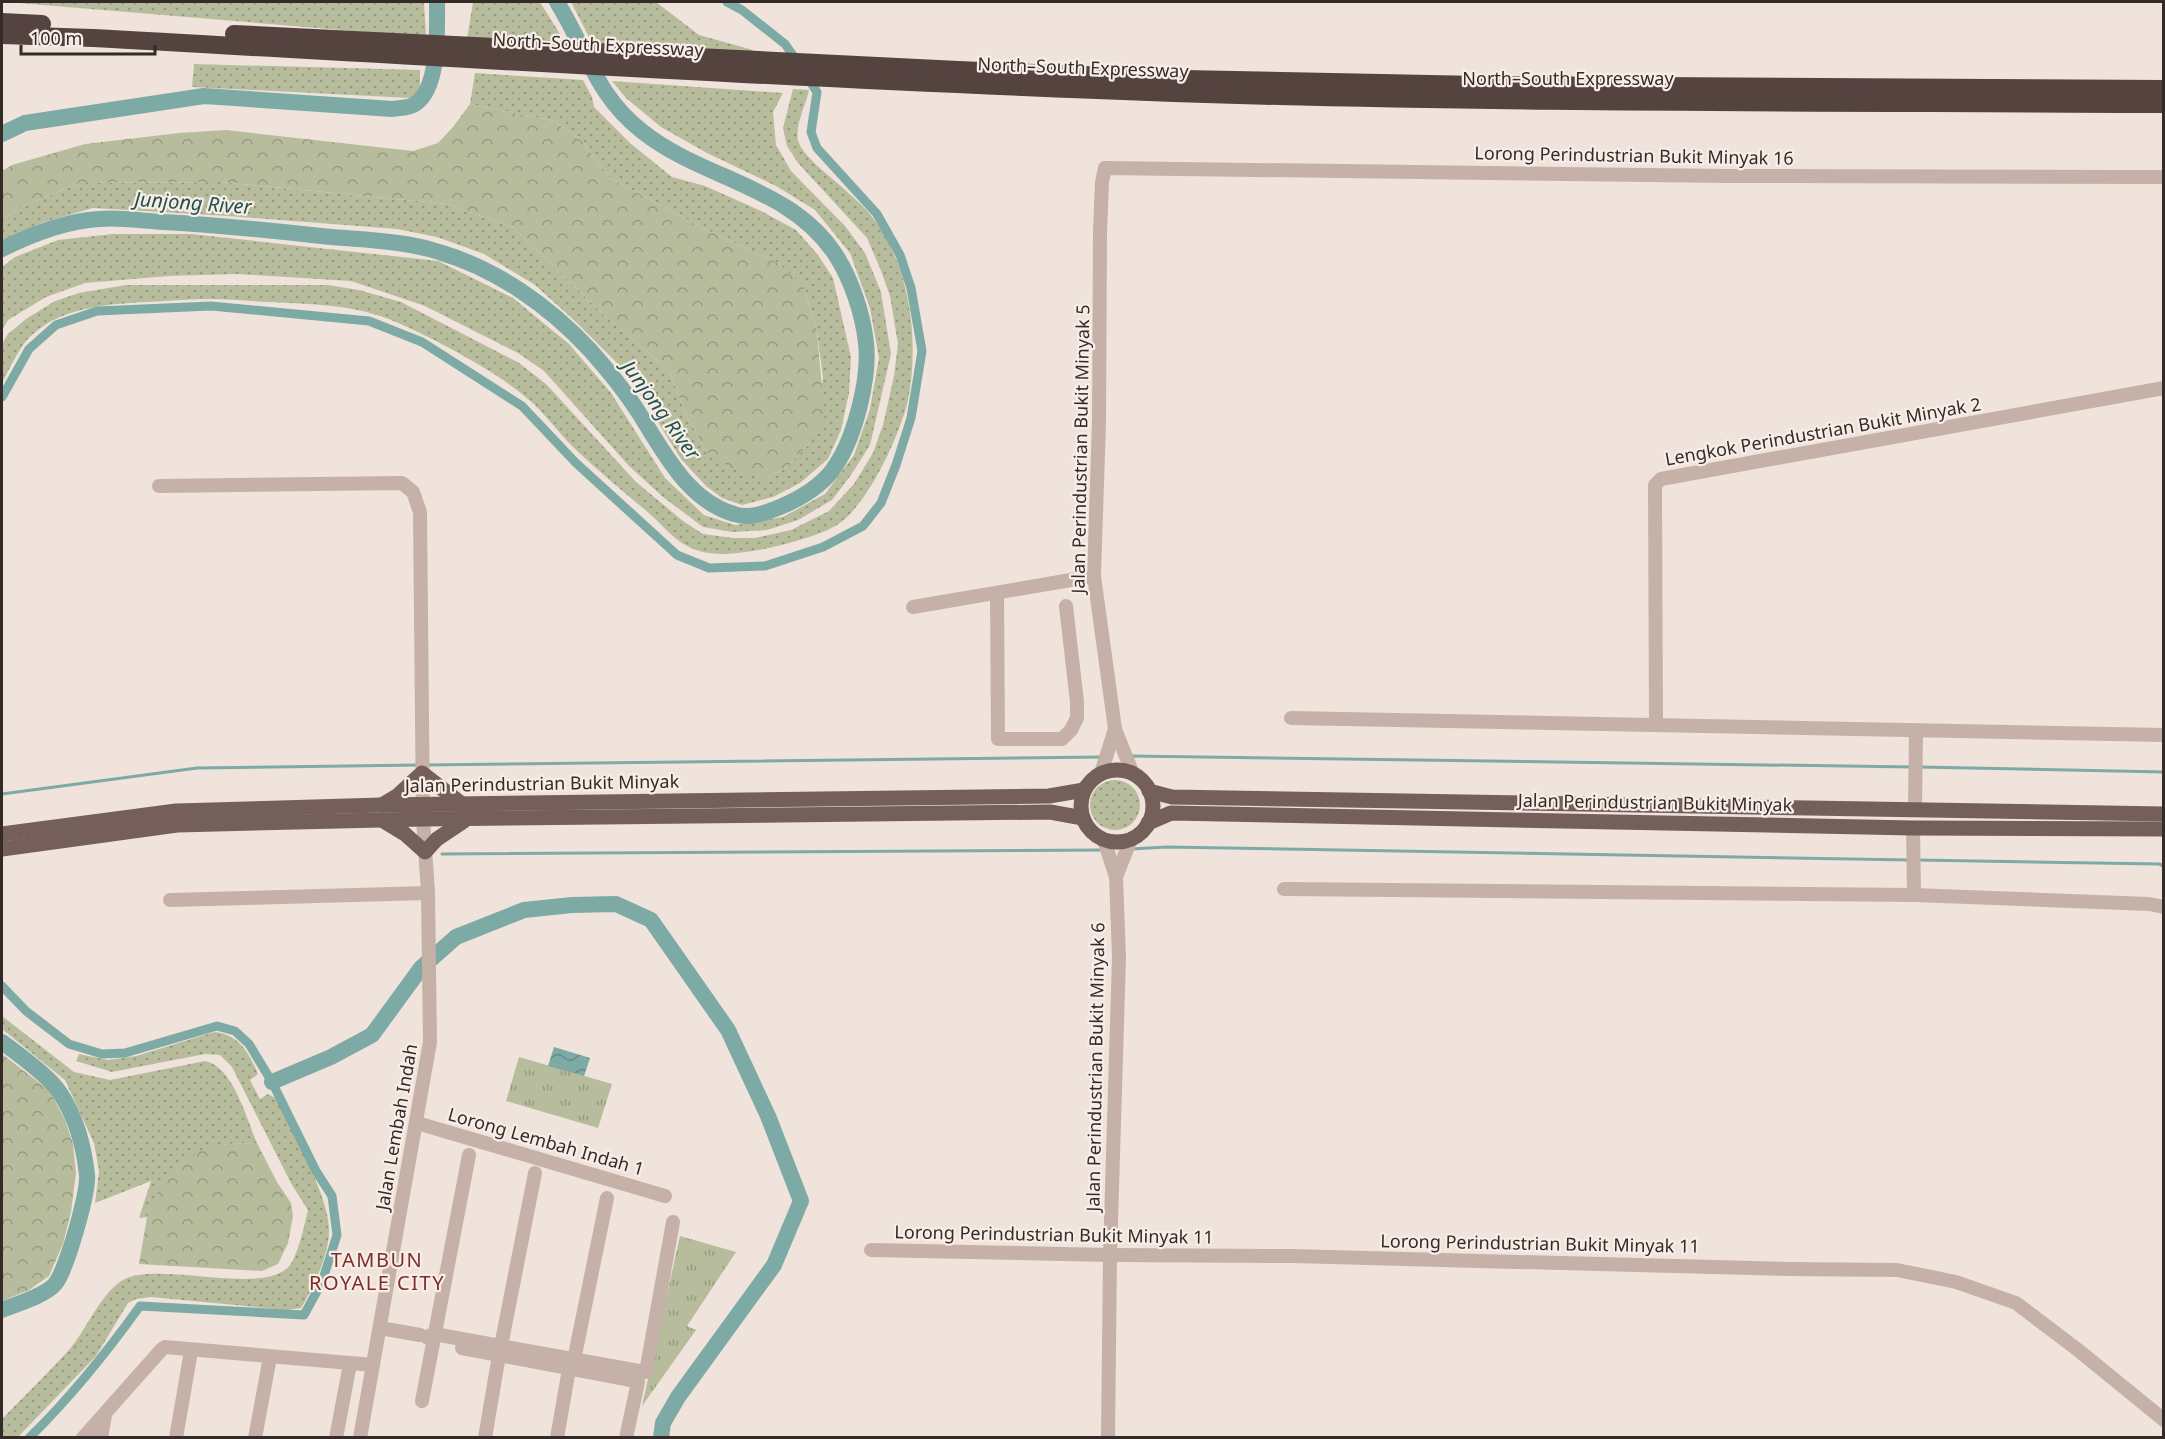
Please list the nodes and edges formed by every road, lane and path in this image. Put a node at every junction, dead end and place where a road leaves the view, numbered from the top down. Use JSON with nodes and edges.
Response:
{"nodes":[{"id":1,"x":2,"y":22,"type":"edge"},
{"id":2,"x":2,"y":35,"type":"edge"},
{"id":3,"x":409,"y":48,"type":"junction"},
{"id":4,"x":863,"y":72,"type":"junction"},
{"id":5,"x":2163,"y":89,"type":"edge"},
{"id":6,"x":2163,"y":104,"type":"edge"},
{"id":7,"x":1105,"y":168,"type":"joint"},
{"id":8,"x":2163,"y":177,"type":"edge"},
{"id":9,"x":2163,"y":388,"type":"edge"},
{"id":10,"x":159,"y":486,"type":"dead end"},
{"id":11,"x":1094,"y":576,"type":"junction"},
{"id":12,"x":997,"y":593,"type":"junction"},
{"id":13,"x":1066,"y":606,"type":"dead end"},
{"id":14,"x":913,"y":607,"type":"dead end"},
{"id":15,"x":1291,"y":718,"type":"dead end"},
{"id":16,"x":1656,"y":725,"type":"junction"},
{"id":17,"x":1115,"y":729,"type":"junction"},
{"id":18,"x":1916,"y":735,"type":"junction"},
{"id":19,"x":2163,"y":735,"type":"edge"},
{"id":20,"x":422,"y":767,"type":"junction"},
{"id":21,"x":1103,"y":768,"type":"junction"},
{"id":22,"x":1132,"y":769,"type":"junction"},
{"id":23,"x":1084,"y":790,"type":"junction"},
{"id":24,"x":1149,"y":791,"type":"junction"},
{"id":25,"x":1915,"y":804,"type":"junction"},
{"id":26,"x":382,"y":812,"type":"junction"},
{"id":27,"x":423,"y":812,"type":"junction"},
{"id":28,"x":465,"y":812,"type":"junction"},
{"id":29,"x":2163,"y":814,"type":"edge"},
{"id":30,"x":1083,"y":818,"type":"junction"},
{"id":31,"x":1148,"y":823,"type":"junction"},
{"id":32,"x":2163,"y":829,"type":"edge"},
{"id":33,"x":1913,"y":833,"type":"junction"},
{"id":34,"x":2,"y":834,"type":"edge"},
{"id":35,"x":1117,"y":848,"type":"junction"},
{"id":36,"x":2,"y":849,"type":"edge"},
{"id":37,"x":424,"y":852,"type":"junction"},
{"id":38,"x":1284,"y":889,"type":"dead end"},
{"id":39,"x":1913,"y":889,"type":"junction"},
{"id":40,"x":428,"y":893,"type":"junction"},
{"id":41,"x":170,"y":900,"type":"dead end"},
{"id":42,"x":2163,"y":908,"type":"edge"},
{"id":43,"x":417,"y":1123,"type":"junction"},
{"id":44,"x":469,"y":1155,"type":"dead end"},
{"id":45,"x":535,"y":1173,"type":"dead end"},
{"id":46,"x":665,"y":1196,"type":"dead end"},
{"id":47,"x":607,"y":1198,"type":"dead end"},
{"id":48,"x":673,"y":1222,"type":"dead end"},
{"id":49,"x":871,"y":1251,"type":"dead end"},
{"id":50,"x":1110,"y":1255,"type":"junction"},
{"id":51,"x":380,"y":1328,"type":"junction"},
{"id":52,"x":429,"y":1337,"type":"junction"},
{"id":53,"x":500,"y":1350,"type":"junction"},
{"id":54,"x":191,"y":1351,"type":"junction"},
{"id":55,"x":270,"y":1357,"type":"junction"},
{"id":56,"x":350,"y":1364,"type":"junction"},
{"id":57,"x":572,"y":1364,"type":"junction"},
{"id":58,"x":374,"y":1365,"type":"junction"},
{"id":59,"x":640,"y":1377,"type":"junction"},
{"id":60,"x":422,"y":1401,"type":"dead end"},
{"id":61,"x":105,"y":1415,"type":"junction"},
{"id":62,"x":2163,"y":1420,"type":"edge"},
{"id":63,"x":83,"y":1437,"type":"edge"},
{"id":64,"x":101,"y":1437,"type":"edge"},
{"id":65,"x":176,"y":1437,"type":"edge"},
{"id":66,"x":255,"y":1437,"type":"edge"},
{"id":67,"x":336,"y":1437,"type":"edge"},
{"id":68,"x":360,"y":1437,"type":"edge"},
{"id":69,"x":485,"y":1437,"type":"edge"},
{"id":70,"x":557,"y":1437,"type":"edge"},
{"id":71,"x":626,"y":1437,"type":"edge"},
{"id":72,"x":1108,"y":1437,"type":"edge"}],
"edges":[{"from":1,"to":3,"type":"highway","name":"North–South Expressway"},
{"from":2,"to":3,"type":"highway","name":"North–South Expressway"},
{"from":3,"to":4,"type":"highway","name":"North–South Expressway"},
{"from":4,"to":5,"type":"highway","name":"North–South Expressway"},
{"from":4,"to":6,"type":"highway","name":"North–South Expressway"},
{"from":7,"to":8,"type":"street","name":"Lorong Perindustrian Bukit Minyak 16"},
{"from":7,"to":11,"type":"street","name":"Jalan Perindustrian Bukit Minyak 5"},
{"from":9,"to":16,"type":"street","name":"Lengkok Perindustrian Bukit Minyak 2"},
{"from":10,"to":20,"type":"street","name":"Jalan Lembah Indah"},
{"from":11,"to":12,"type":"street"},
{"from":11,"to":17,"type":"street","name":"Jalan Perindustrian Bukit Minyak 5"},
{"from":12,"to":13,"type":"street"},
{"from":12,"to":14,"type":"street"},
{"from":15,"to":16,"type":"street"},
{"from":16,"to":18,"type":"street"},
{"from":17,"to":21,"type":"street"},
{"from":17,"to":22,"type":"street"},
{"from":18,"to":19,"type":"street"},
{"from":18,"to":25,"type":"street"},
{"from":20,"to":26,"type":"main road"},
{"from":20,"to":27,"type":"street","name":"Jalan Lembah Indah"},
{"from":20,"to":28,"type":"main road"},
{"from":21,"to":22,"type":"main road"},
{"from":21,"to":23,"type":"main road"},
{"from":22,"to":24,"type":"main road"},
{"from":23,"to":28,"type":"main road","name":"Jalan Perindustrian Bukit Minyak"},
{"from":23,"to":30,"type":"main road"},
{"from":24,"to":25,"type":"main road","name":"Jalan Perindustrian Bukit Minyak"},
{"from":24,"to":31,"type":"main road"},
{"from":25,"to":29,"type":"main road","name":"Jalan Perindustrian Bukit Minyak"},
{"from":26,"to":27,"type":"main road","name":"Jalan Perindustrian Bukit Minyak"},
{"from":26,"to":34,"type":"main road","name":"Jalan Perindustrian Bukit Minyak"},
{"from":26,"to":36,"type":"main road","name":"Jalan Perindustrian Bukit Minyak"},
{"from":26,"to":37,"type":"main road"},
{"from":27,"to":28,"type":"main road","name":"Jalan Perindustrian Bukit Minyak"},
{"from":27,"to":37,"type":"street","name":"Jalan Lembah Indah"},
{"from":28,"to":30,"type":"main road","name":"Jalan Perindustrian Bukit Minyak"},
{"from":28,"to":37,"type":"main road"},
{"from":30,"to":35,"type":"main road"},
{"from":31,"to":33,"type":"main road","name":"Jalan Perindustrian Bukit Minyak"},
{"from":31,"to":35,"type":"main road"},
{"from":32,"to":33,"type":"main road","name":"Jalan Perindustrian Bukit Minyak"},
{"from":33,"to":39,"type":"street"},
{"from":35,"to":50,"type":"street","name":"Jalan Perindustrian Bukit Minyak 6"},
{"from":37,"to":40,"type":"street","name":"Jalan Lembah Indah"},
{"from":38,"to":39,"type":"street"},
{"from":39,"to":42,"type":"street"},
{"from":40,"to":41,"type":"street"},
{"from":40,"to":43,"type":"street","name":"Jalan Lembah Indah"},
{"from":43,"to":46,"type":"street","name":"Lorong Lembah Indah 1"},
{"from":43,"to":51,"type":"street","name":"Jalan Lembah Indah"},
{"from":44,"to":52,"type":"street"},
{"from":45,"to":53,"type":"street"},
{"from":47,"to":57,"type":"street"},
{"from":48,"to":59,"type":"street"},
{"from":49,"to":50,"type":"street","name":"Lorong Perindustrian Bukit Minyak 11"},
{"from":50,"to":62,"type":"street","name":"Lorong Perindustrian Bukit Minyak 11"},
{"from":50,"to":72,"type":"street","name":"Jalan Perindustrian Bukit Minyak 6"},
{"from":51,"to":52,"type":"street"},
{"from":51,"to":58,"type":"street","name":"Jalan Lembah Indah"},
{"from":52,"to":53,"type":"street"},
{"from":52,"to":60,"type":"street"},
{"from":53,"to":57,"type":"street"},
{"from":53,"to":69,"type":"street"},
{"from":54,"to":55,"type":"street"},
{"from":54,"to":61,"type":"street"},
{"from":54,"to":65,"type":"street"},
{"from":55,"to":56,"type":"street"},
{"from":55,"to":66,"type":"street"},
{"from":56,"to":58,"type":"street"},
{"from":56,"to":67,"type":"street"},
{"from":57,"to":59,"type":"street"},
{"from":57,"to":70,"type":"street"},
{"from":58,"to":68,"type":"street","name":"Jalan Lembah Indah"},
{"from":59,"to":71,"type":"street"},
{"from":61,"to":63,"type":"street"},
{"from":61,"to":64,"type":"street"}]}
